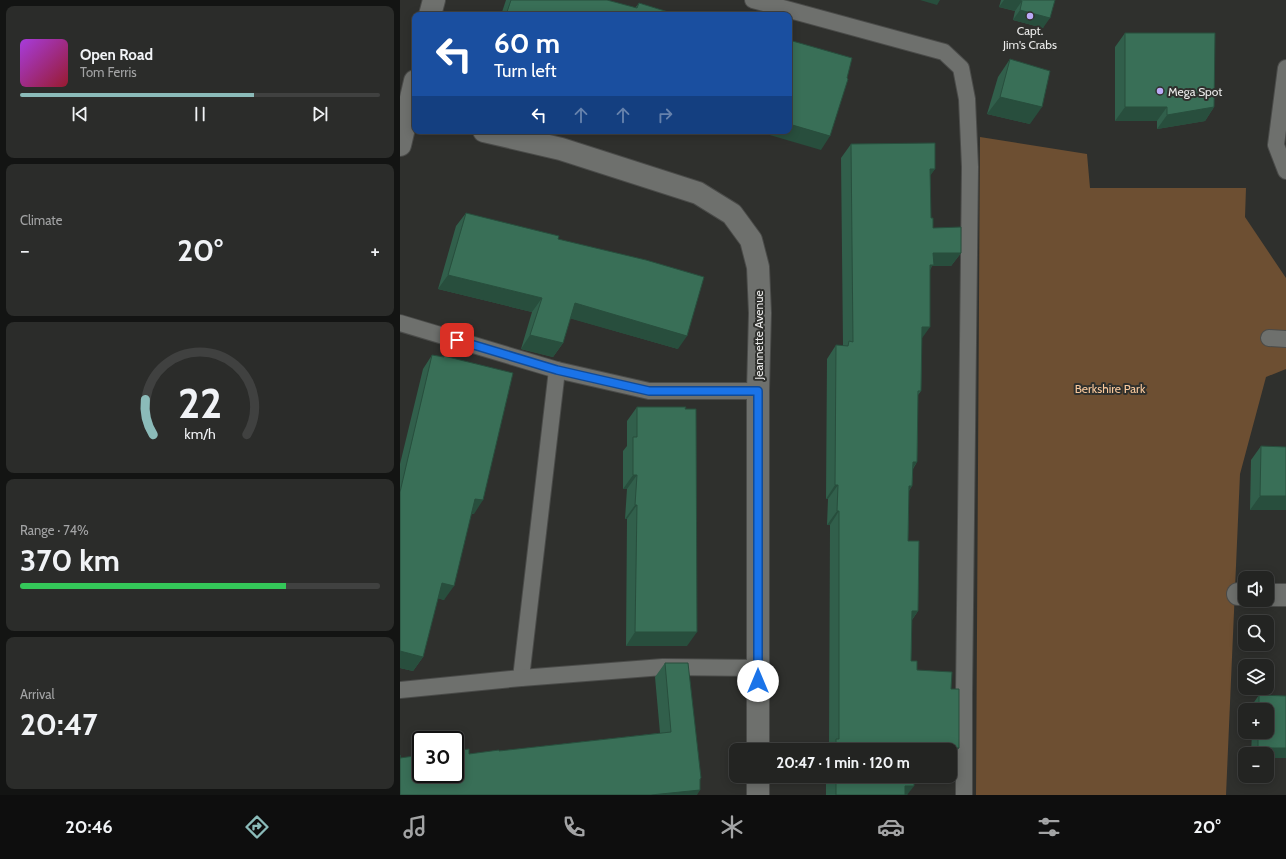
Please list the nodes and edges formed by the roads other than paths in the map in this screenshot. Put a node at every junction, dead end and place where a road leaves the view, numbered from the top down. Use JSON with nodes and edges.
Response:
{"nodes":[{"id":1,"x":434,"y":0,"type":"edge"},
{"id":2,"x":753,"y":0,"type":"edge"},
{"id":3,"x":431,"y":12,"type":"edge"},
{"id":4,"x":1286,"y":68,"type":"edge"},
{"id":5,"x":411,"y":114,"type":"edge"},
{"id":6,"x":498,"y":134,"type":"edge"},
{"id":7,"x":400,"y":145,"type":"edge"},
{"id":8,"x":1286,"y":171,"type":"edge"},
{"id":9,"x":400,"y":323,"type":"edge"},
{"id":10,"x":1269,"y":338,"type":"dead end"},
{"id":11,"x":1286,"y":339,"type":"edge"},
{"id":12,"x":557,"y":370,"type":"junction"},
{"id":13,"x":758,"y":391,"type":"junction"},
{"id":14,"x":1274,"y":595,"type":"edge"},
{"id":15,"x":1286,"y":595,"type":"edge"},
{"id":16,"x":758,"y":668,"type":"junction"},
{"id":17,"x":521,"y":678,"type":"junction"},
{"id":18,"x":400,"y":690,"type":"edge"},
{"id":19,"x":758,"y":743,"type":"edge"},
{"id":20,"x":758,"y":783,"type":"edge"},
{"id":21,"x":758,"y":795,"type":"edge"},
{"id":22,"x":964,"y":795,"type":"edge"}],
"edges":[{"from":1,"to":3,"type":"street"},
{"from":2,"to":22,"type":"lane"},
{"from":4,"to":8,"type":"lane"},
{"from":5,"to":7,"type":"street"},
{"from":6,"to":13,"type":"street","name":"Jeannette Avenue"},
{"from":9,"to":12,"type":"lane"},
{"from":10,"to":11,"type":"lane"},
{"from":12,"to":13,"type":"lane"},
{"from":12,"to":17,"type":"lane"},
{"from":13,"to":16,"type":"street","name":"Jeannette Avenue"},
{"from":14,"to":15,"type":"street"},
{"from":16,"to":17,"type":"lane"},
{"from":16,"to":19,"type":"street","name":"Jeannette Avenue"},
{"from":17,"to":18,"type":"lane"},
{"from":20,"to":21,"type":"street"}]}
